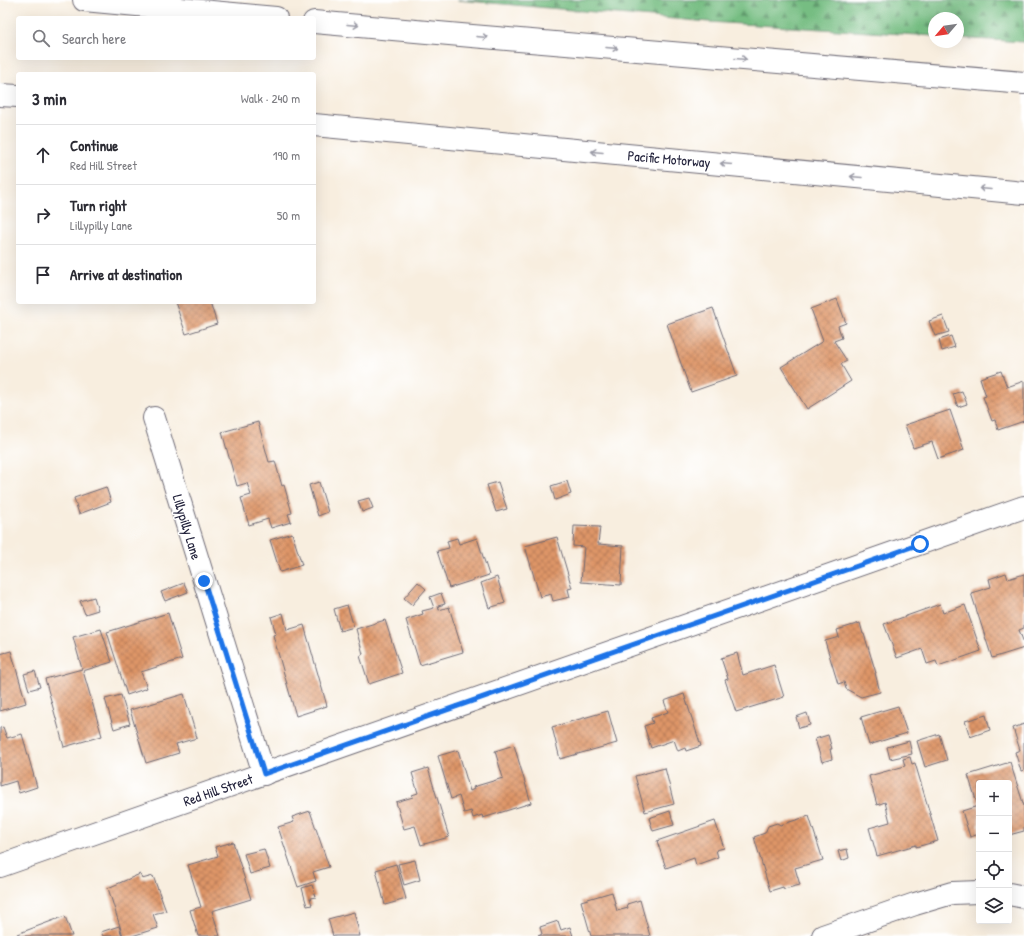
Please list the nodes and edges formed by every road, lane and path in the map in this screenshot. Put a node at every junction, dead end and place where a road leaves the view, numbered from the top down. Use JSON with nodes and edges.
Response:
{"nodes":[{"id":1,"x":84,"y":0,"type":"edge"},
{"id":2,"x":255,"y":16,"type":"edge"},
{"id":3,"x":316,"y":22,"type":"edge"},
{"id":4,"x":1024,"y":83,"type":"edge"},
{"id":5,"x":0,"y":95,"type":"edge"},
{"id":6,"x":16,"y":96,"type":"edge"},
{"id":7,"x":316,"y":125,"type":"edge"},
{"id":8,"x":1024,"y":193,"type":"edge"},
{"id":9,"x":154,"y":418,"type":"dead end"},
{"id":10,"x":1024,"y":507,"type":"edge"},
{"id":11,"x":264,"y":774,"type":"junction"},
{"id":12,"x":0,"y":866,"type":"edge"},
{"id":13,"x":976,"y":892,"type":"edge"},
{"id":14,"x":1012,"y":895,"type":"edge"},
{"id":15,"x":1024,"y":897,"type":"edge"},
{"id":16,"x":823,"y":936,"type":"edge"}],
"edges":[{"from":1,"to":2,"type":"main road"},
{"from":3,"to":4,"type":"main road","one_way":true},
{"from":5,"to":6,"type":"main road"},
{"from":8,"to":7,"type":"main road","name":"Pacific Motorway","one_way":true},
{"from":9,"to":11,"type":"main road","name":"Lillypilly Lane"},
{"from":10,"to":11,"type":"main road","name":"Red Hill Street"},
{"from":11,"to":12,"type":"main road","name":"Red Hill Street"},
{"from":13,"to":16,"type":"main road"},
{"from":14,"to":15,"type":"main road"}]}
